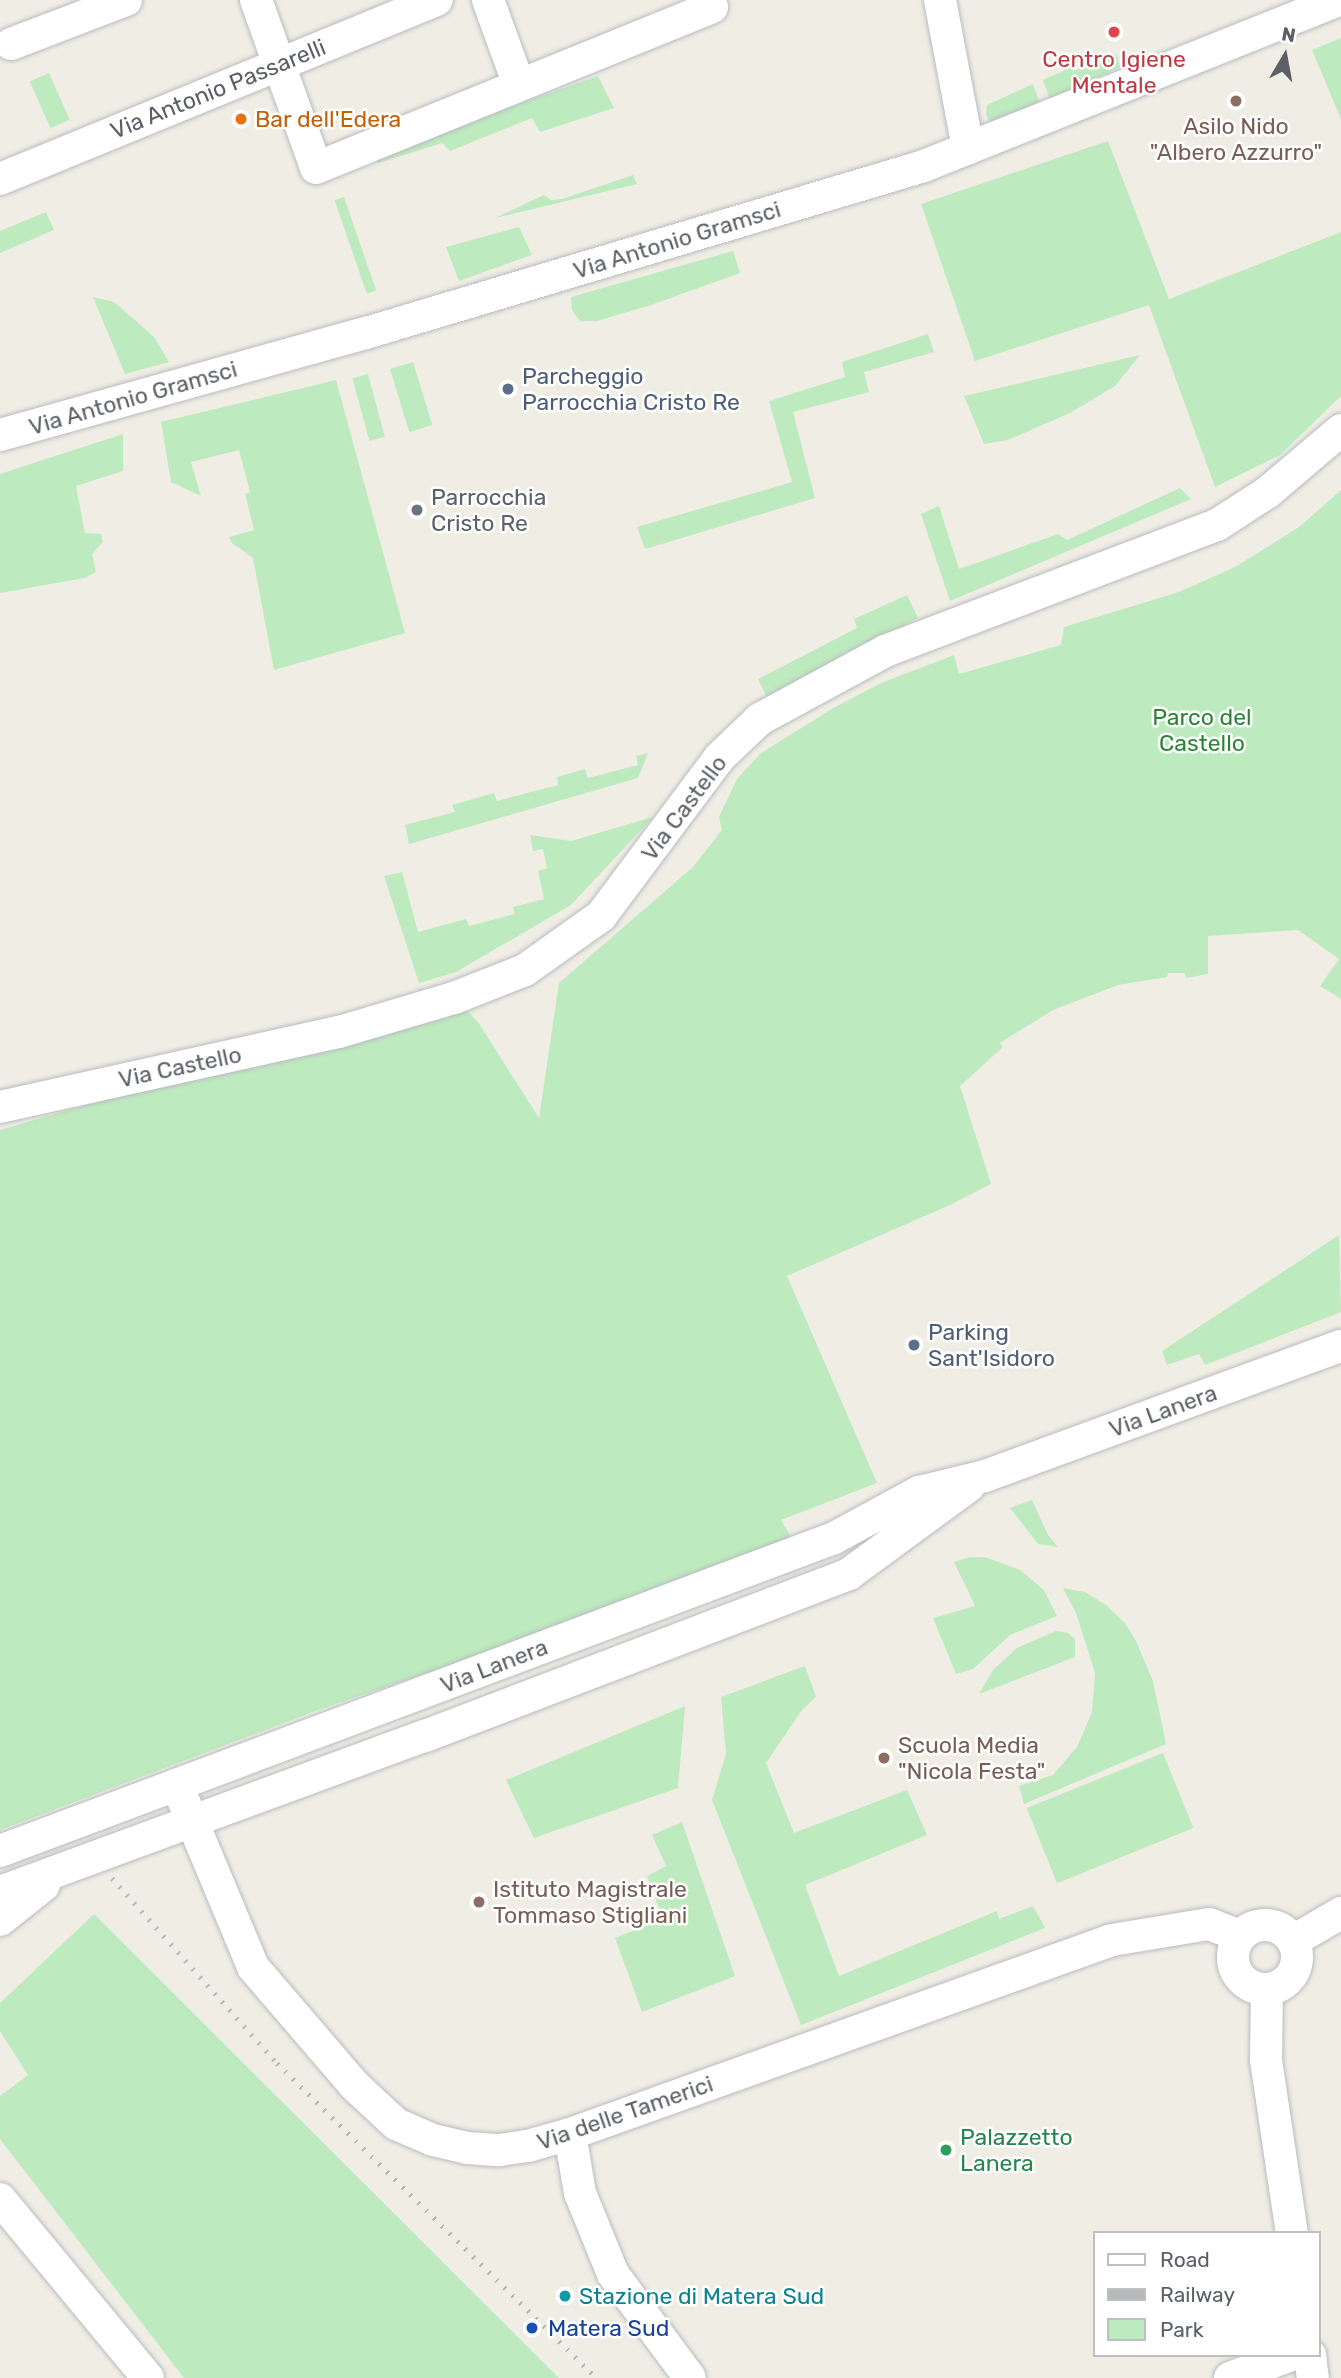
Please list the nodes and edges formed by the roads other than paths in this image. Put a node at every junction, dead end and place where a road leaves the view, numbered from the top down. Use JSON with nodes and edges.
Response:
{"nodes":[{"id":1,"x":126,"y":0,"type":"edge"},
{"id":2,"x":256,"y":0,"type":"edge"},
{"id":3,"x":437,"y":0,"type":"edge"},
{"id":4,"x":488,"y":0,"type":"edge"},
{"id":5,"x":709,"y":0,"type":"edge"},
{"id":6,"x":940,"y":0,"type":"edge"},
{"id":7,"x":1323,"y":4,"type":"edge"},
{"id":8,"x":11,"y":44,"type":"dead end"},
{"id":9,"x":278,"y":64,"type":"junction"},
{"id":10,"x":519,"y":85,"type":"junction"},
{"id":11,"x":968,"y":148,"type":"junction"},
{"id":12,"x":0,"y":179,"type":"edge"},
{"id":13,"x":1341,"y":429,"type":"edge"},
{"id":14,"x":0,"y":435,"type":"edge"},
{"id":15,"x":0,"y":1107,"type":"edge"},
{"id":16,"x":1341,"y":1346,"type":"edge"},
{"id":17,"x":985,"y":1476,"type":"junction"},
{"id":18,"x":177,"y":1785,"type":"junction"},
{"id":19,"x":192,"y":1822,"type":"junction"},
{"id":20,"x":0,"y":1852,"type":"edge"},
{"id":21,"x":61,"y":1870,"type":"junction"},
{"id":22,"x":0,"y":1892,"type":"edge"},
{"id":23,"x":1341,"y":1913,"type":"edge"},
{"id":24,"x":0,"y":1920,"type":"edge"},
{"id":25,"x":1240,"y":1937,"type":"junction"},
{"id":26,"x":1293,"y":1941,"type":"junction"},
{"id":27,"x":1267,"y":1989,"type":"junction"},
{"id":28,"x":570,"y":2134,"type":"junction"},
{"id":29,"x":0,"y":2199,"type":"edge"},
{"id":30,"x":1292,"y":2231,"type":"edge"},
{"id":31,"x":1286,"y":2357,"type":"edge"},
{"id":32,"x":1310,"y":2357,"type":"edge"},
{"id":33,"x":148,"y":2378,"type":"edge"},
{"id":34,"x":690,"y":2378,"type":"edge"},
{"id":35,"x":1230,"y":2378,"type":"edge"},
{"id":36,"x":1313,"y":2378,"type":"edge"}],
"edges":[{"from":1,"to":8,"type":"street"},
{"from":2,"to":9,"type":"street"},
{"from":3,"to":9,"type":"street","name":"Via Antonio Passarelli"},
{"from":4,"to":10,"type":"street"},
{"from":5,"to":10,"type":"street"},
{"from":6,"to":11,"type":"street"},
{"from":7,"to":11,"type":"street","name":"Via Antonio Gramsci"},
{"from":9,"to":10,"type":"street"},
{"from":9,"to":12,"type":"street","name":"Via Antonio Passarelli"},
{"from":11,"to":14,"type":"street","name":"Via Antonio Gramsci"},
{"from":13,"to":15,"type":"street","name":"Via Castello"},
{"from":16,"to":17,"type":"street","name":"Via Lanera"},
{"from":17,"to":18,"type":"street","name":"Via Lanera"},
{"from":17,"to":19,"type":"street","name":"Via Lanera"},
{"from":18,"to":19,"type":"street","name":"Via delle Tamerici"},
{"from":18,"to":20,"type":"street","name":"Via Lanera"},
{"from":19,"to":21,"type":"street","name":"Via Lanera"},
{"from":19,"to":28,"type":"street","name":"Via delle Tamerici"},
{"from":21,"to":22,"type":"street","name":"Via Lanera"},
{"from":21,"to":24,"type":"street","name":"Via Lanera"},
{"from":23,"to":26,"type":"street"},
{"from":25,"to":26,"type":"street"},
{"from":25,"to":27,"type":"street"},
{"from":25,"to":28,"type":"street","name":"Via delle Tamerici"},
{"from":26,"to":27,"type":"street"},
{"from":27,"to":30,"type":"street"},
{"from":28,"to":34,"type":"street"},
{"from":29,"to":33,"type":"street"},
{"from":31,"to":35,"type":"street"},
{"from":32,"to":36,"type":"street"}]}
